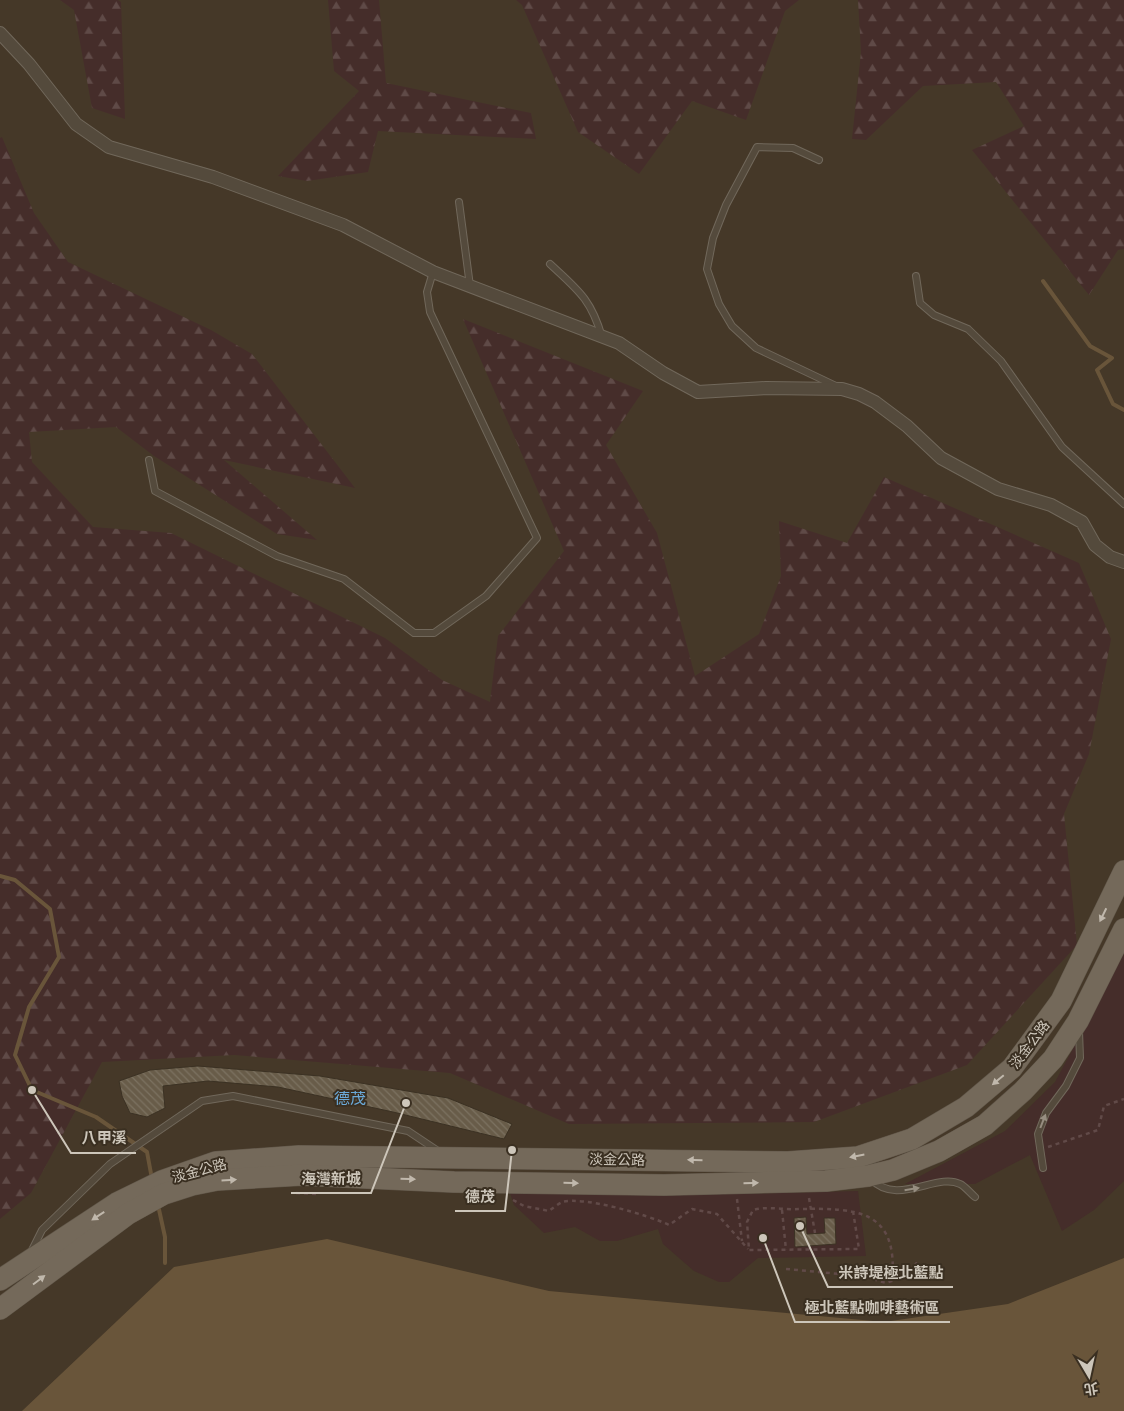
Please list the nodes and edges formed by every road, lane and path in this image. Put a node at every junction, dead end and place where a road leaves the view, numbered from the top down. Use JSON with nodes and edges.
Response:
{"nodes":[{"id":1,"x":0,"y":32,"type":"edge"},
{"id":2,"x":819,"y":160,"type":"dead end"},
{"id":3,"x":459,"y":202,"type":"dead end"},
{"id":4,"x":550,"y":264,"type":"dead end"},
{"id":5,"x":433,"y":272,"type":"junction"},
{"id":6,"x":916,"y":276,"type":"dead end"},
{"id":7,"x":470,"y":286,"type":"junction"},
{"id":8,"x":602,"y":337,"type":"junction"},
{"id":9,"x":842,"y":389,"type":"junction"},
{"id":10,"x":149,"y":460,"type":"dead end"},
{"id":11,"x":1124,"y":504,"type":"edge"},
{"id":12,"x":1124,"y":562,"type":"edge"},
{"id":13,"x":1124,"y":871,"type":"edge"},
{"id":14,"x":1124,"y":929,"type":"edge"},
{"id":15,"x":1078,"y":1020,"type":"junction"},
{"id":16,"x":1124,"y":1098,"type":"edge"},
{"id":17,"x":1040,"y":1150,"type":"junction"},
{"id":18,"x":1043,"y":1168,"type":"dead end"},
{"id":19,"x":451,"y":1170,"type":"junction"},
{"id":20,"x":868,"y":1176,"type":"junction"},
{"id":21,"x":153,"y":1192,"type":"junction"},
{"id":22,"x":808,"y":1196,"type":"dead end"},
{"id":23,"x":737,"y":1197,"type":"dead end"},
{"id":24,"x":974,"y":1197,"type":"dead end"},
{"id":25,"x":509,"y":1198,"type":"dead end"},
{"id":26,"x":811,"y":1209,"type":"junction"},
{"id":27,"x":782,"y":1210,"type":"junction"},
{"id":28,"x":853,"y":1211,"type":"junction"},
{"id":29,"x":815,"y":1233,"type":"dead end"},
{"id":30,"x":742,"y":1242,"type":"junction"},
{"id":31,"x":749,"y":1250,"type":"junction"},
{"id":32,"x":786,"y":1250,"type":"junction"},
{"id":33,"x":919,"y":1260,"type":"dead end"},
{"id":34,"x":27,"y":1263,"type":"junction"},
{"id":35,"x":786,"y":1268,"type":"dead end"},
{"id":36,"x":0,"y":1280,"type":"edge"},
{"id":37,"x":892,"y":1281,"type":"junction"},
{"id":38,"x":0,"y":1309,"type":"edge"}],
"edges":[{"from":1,"to":5,"type":"street"},
{"from":2,"to":9,"type":"lane"},
{"from":3,"to":7,"type":"lane"},
{"from":4,"to":8,"type":"lane"},
{"from":5,"to":7,"type":"street"},
{"from":5,"to":10,"type":"lane"},
{"from":6,"to":11,"type":"lane"},
{"from":7,"to":8,"type":"street"},
{"from":8,"to":9,"type":"street"},
{"from":9,"to":12,"type":"street"},
{"from":13,"to":19,"type":"main road","name":"淡金公路","one_way":true},
{"from":14,"to":15,"type":"main road","name":"淡金公路"},
{"from":17,"to":15,"type":"lane","one_way":true},
{"from":15,"to":20,"type":"main road","name":"淡金公路"},
{"from":16,"to":17,"type":"path"},
{"from":17,"to":18,"type":"lane"},
{"from":19,"to":20,"type":"main road","name":"淡金公路","one_way":true},
{"from":19,"to":21,"type":"main road","name":"淡金公路"},
{"from":19,"to":34,"type":"lane"},
{"from":20,"to":24,"type":"lane","one_way":true},
{"from":21,"to":34,"type":"main road","name":"淡金公路","one_way":true},
{"from":38,"to":21,"type":"main road","name":"淡金公路","one_way":true},
{"from":22,"to":26,"type":"path"},
{"from":23,"to":30,"type":"path"},
{"from":25,"to":30,"type":"path"},
{"from":26,"to":27,"type":"path"},
{"from":26,"to":28,"type":"path"},
{"from":26,"to":29,"type":"path"},
{"from":27,"to":31,"type":"path"},
{"from":27,"to":32,"type":"path"},
{"from":28,"to":32,"type":"path"},
{"from":28,"to":37,"type":"path"},
{"from":30,"to":31,"type":"path"},
{"from":31,"to":32,"type":"path"},
{"from":33,"to":37,"type":"path"},
{"from":34,"to":36,"type":"main road","name":"淡金公路"},
{"from":35,"to":37,"type":"path"}]}
